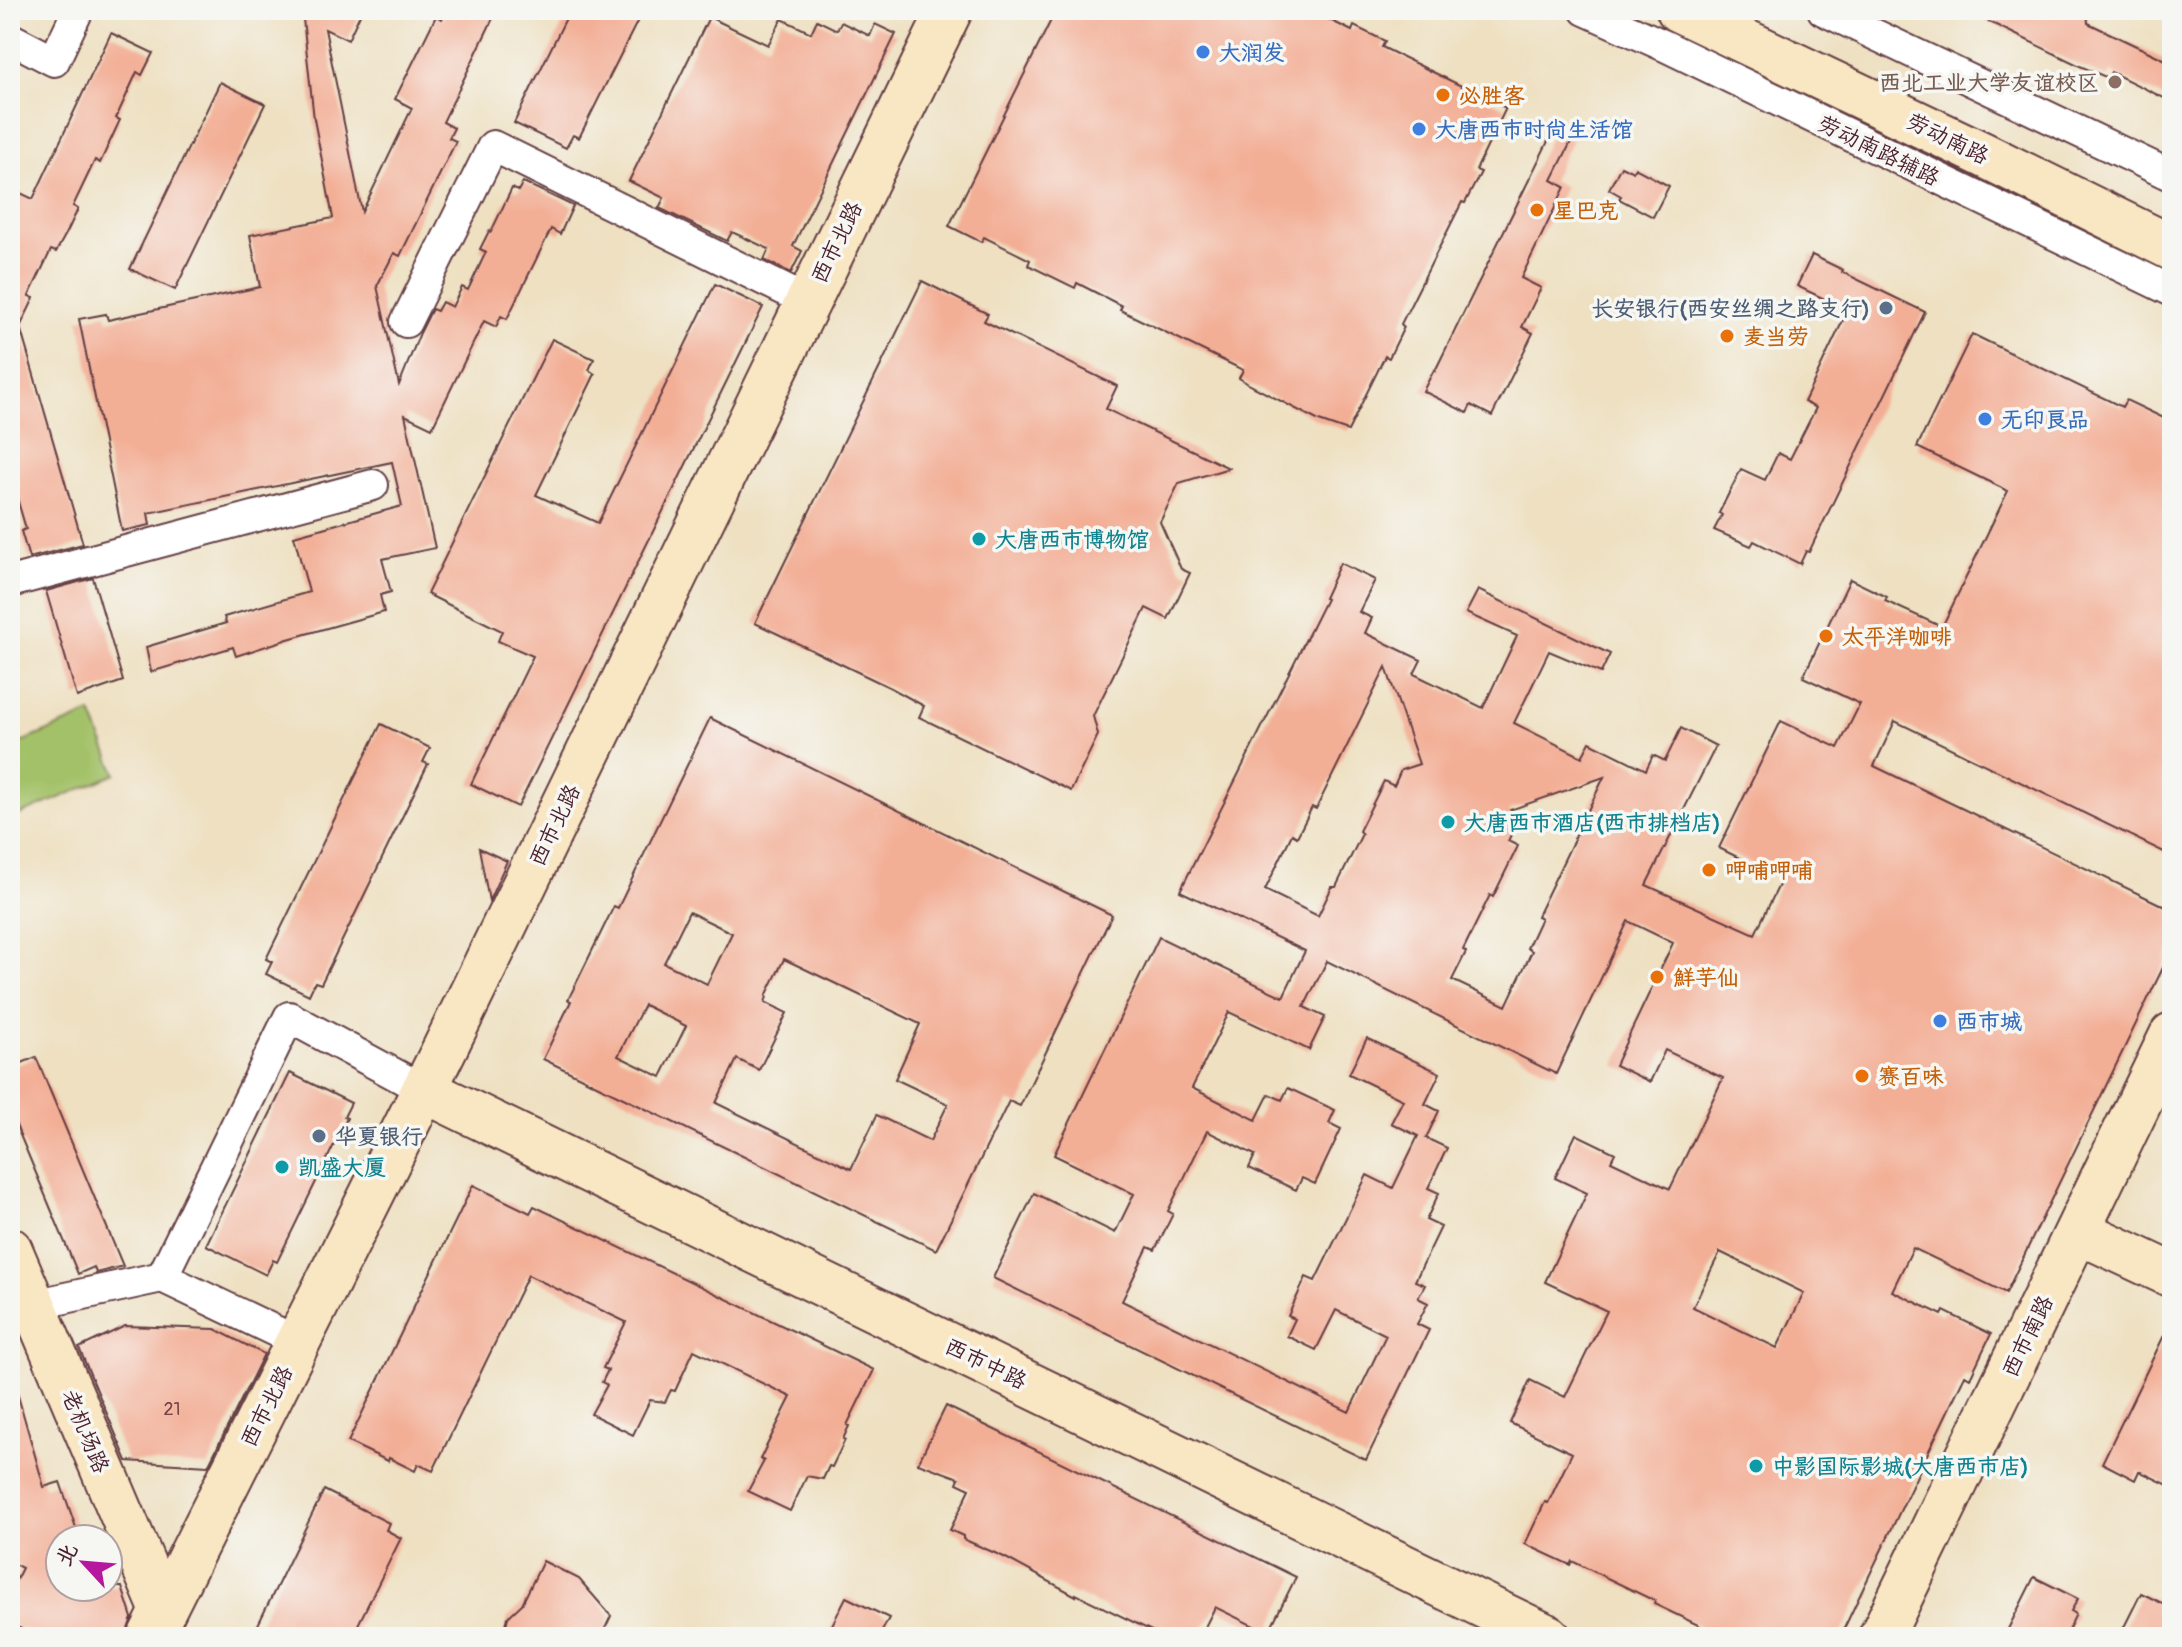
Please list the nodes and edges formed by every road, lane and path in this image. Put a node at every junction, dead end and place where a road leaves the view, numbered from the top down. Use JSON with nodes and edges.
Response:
{"nodes":[{"id":1,"x":78,"y":10,"type":"edge"},
{"id":2,"x":950,"y":10,"type":"edge"},
{"id":3,"x":1585,"y":10,"type":"edge"},
{"id":4,"x":1679,"y":10,"type":"edge"},
{"id":5,"x":1750,"y":10,"type":"edge"},
{"id":6,"x":1823,"y":10,"type":"edge"},
{"id":7,"x":10,"y":38,"type":"edge"},
{"id":8,"x":2172,"y":176,"type":"edge"},
{"id":9,"x":2172,"y":216,"type":"edge"},
{"id":10,"x":2172,"y":248,"type":"edge"},
{"id":11,"x":2172,"y":291,"type":"edge"},
{"id":12,"x":807,"y":301,"type":"junction"},
{"id":13,"x":406,"y":322,"type":"dead end"},
{"id":14,"x":373,"y":485,"type":"dead end"},
{"id":15,"x":10,"y":582,"type":"edge"},
{"id":16,"x":2172,"y":1035,"type":"edge"},
{"id":17,"x":424,"y":1090,"type":"junction"},
{"id":18,"x":2078,"y":1231,"type":"junction"},
{"id":19,"x":10,"y":1250,"type":"edge"},
{"id":20,"x":2172,"y":1275,"type":"edge"},
{"id":21,"x":162,"y":1277,"type":"junction"},
{"id":22,"x":33,"y":1305,"type":"junction"},
{"id":23,"x":298,"y":1342,"type":"junction"},
{"id":24,"x":156,"y":1624,"type":"edge"},
{"id":25,"x":1548,"y":1637,"type":"edge"},
{"id":26,"x":1881,"y":1637,"type":"edge"}],
"edges":[{"from":1,"to":7,"type":"street"},
{"from":2,"to":12,"type":"street","name":"西市北路"},
{"from":3,"to":11,"type":"street","name":"劳动南路辅路"},
{"from":4,"to":10,"type":"street","name":"劳动南路"},
{"from":5,"to":9,"type":"street","name":"劳动南路"},
{"from":6,"to":8,"type":"street"},
{"from":12,"to":13,"type":"street"},
{"from":12,"to":17,"type":"street","name":"西市北路"},
{"from":14,"to":15,"type":"street"},
{"from":16,"to":18,"type":"street","name":"西市南路"},
{"from":17,"to":21,"type":"street"},
{"from":17,"to":23,"type":"street","name":"西市北路"},
{"from":17,"to":25,"type":"street","name":"西市中路"},
{"from":18,"to":20,"type":"street"},
{"from":18,"to":26,"type":"street","name":"西市南路"},
{"from":19,"to":22,"type":"street","name":"老机场路"},
{"from":21,"to":22,"type":"street"},
{"from":21,"to":23,"type":"street"},
{"from":22,"to":24,"type":"street","name":"老机场路"},
{"from":23,"to":24,"type":"street","name":"西市北路"}]}
